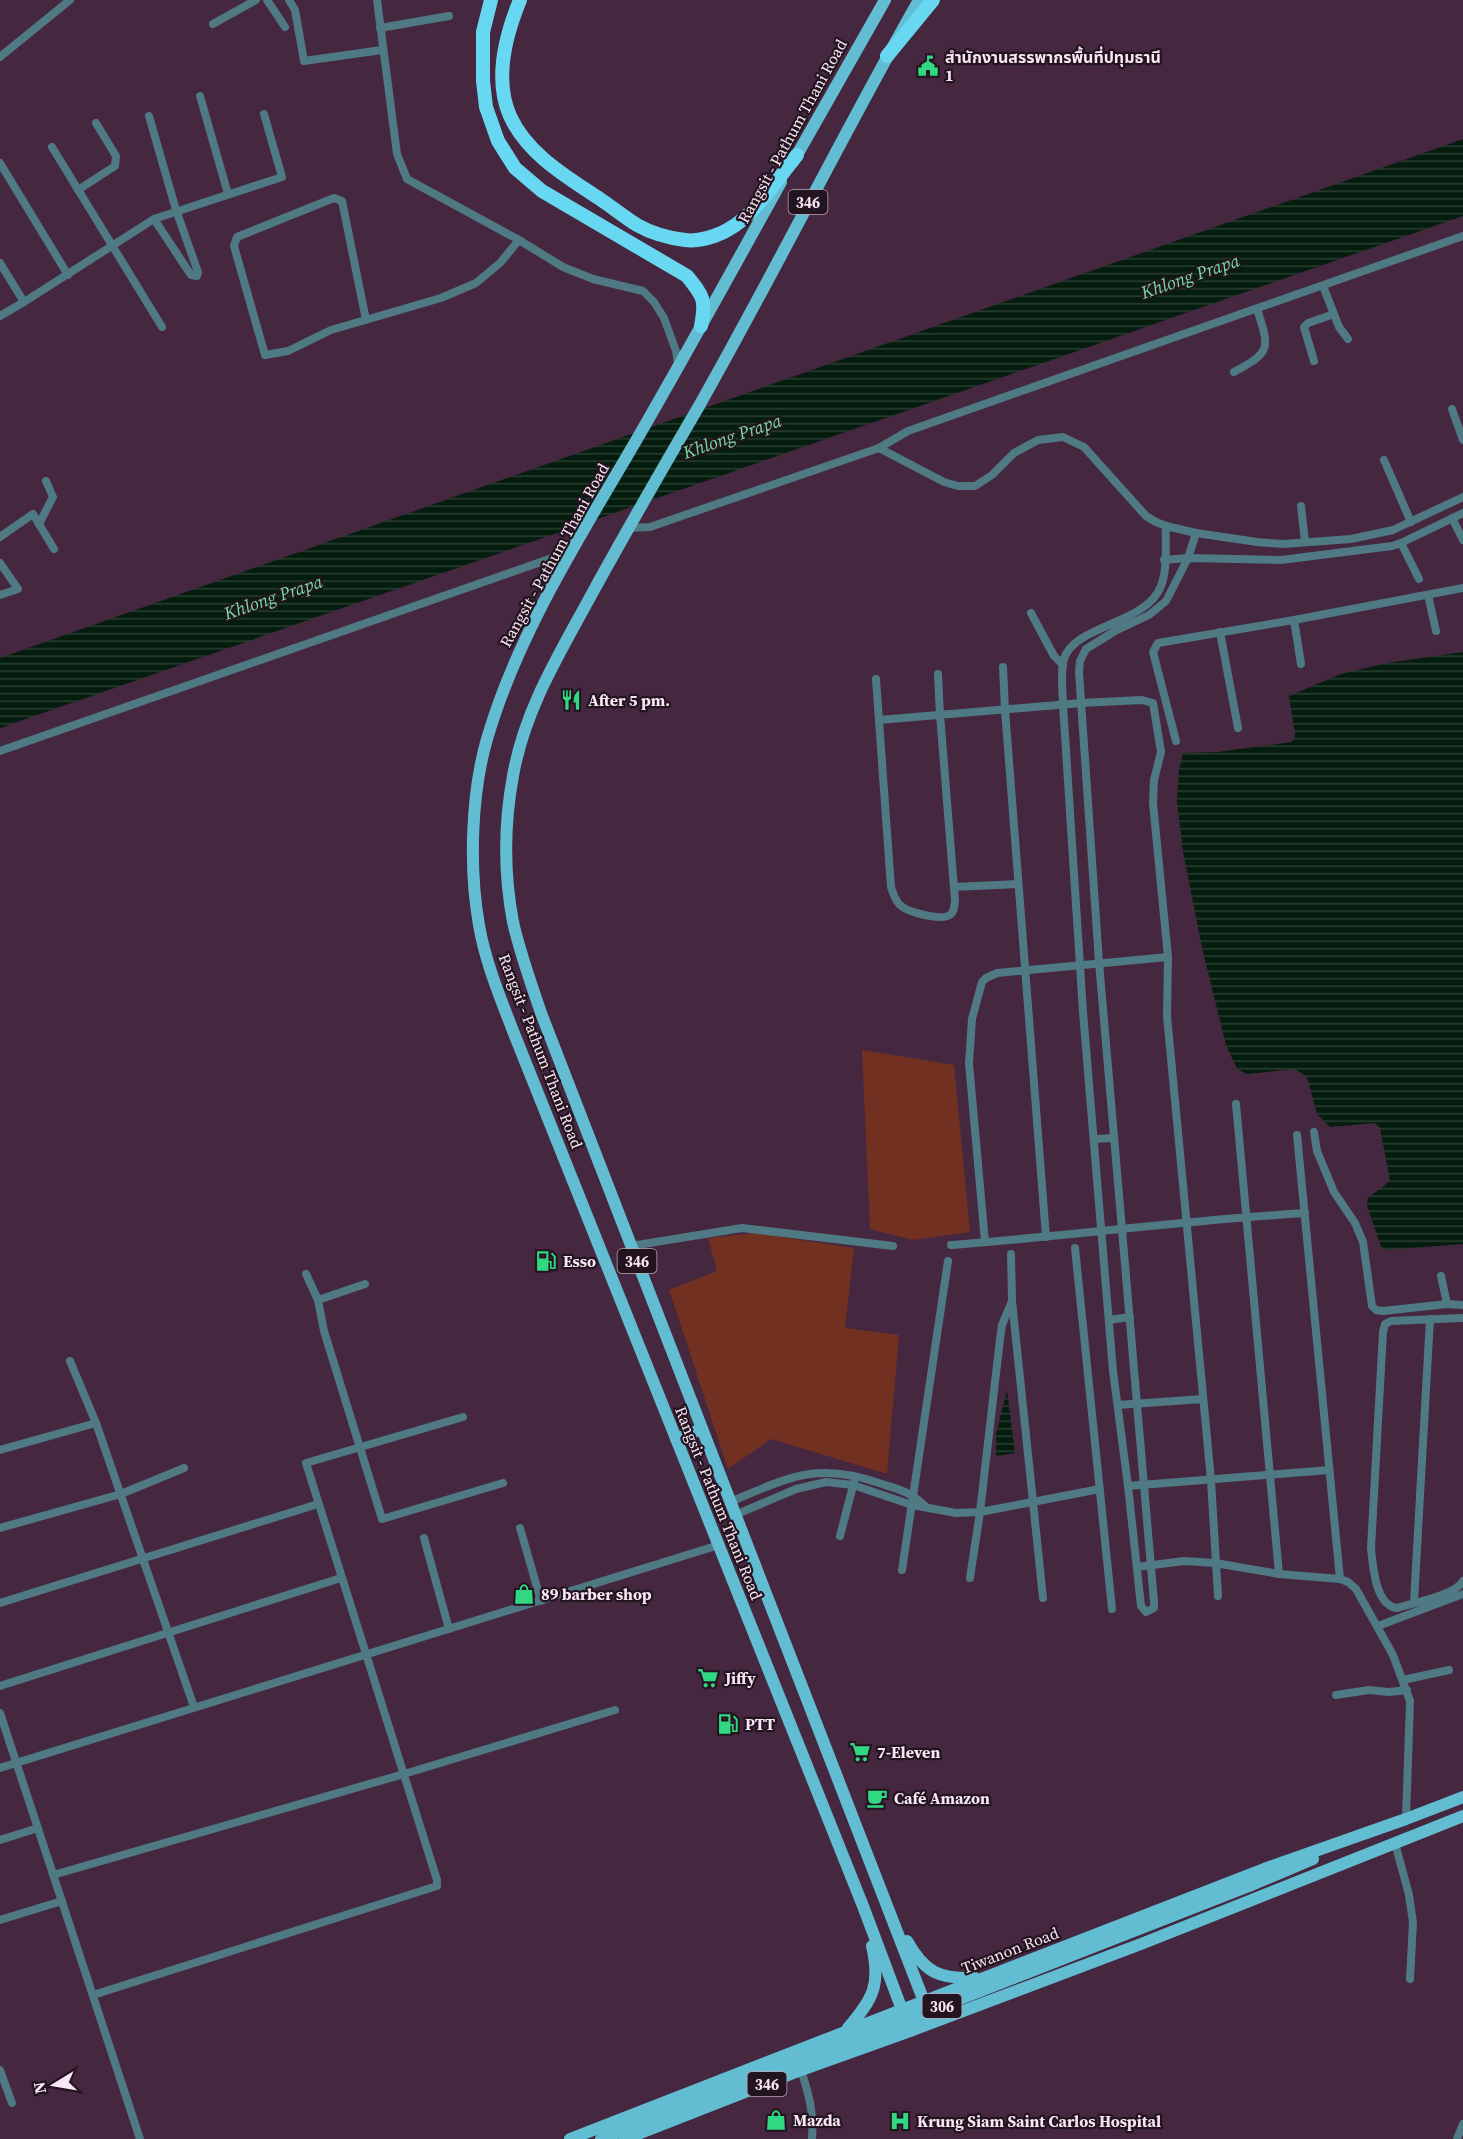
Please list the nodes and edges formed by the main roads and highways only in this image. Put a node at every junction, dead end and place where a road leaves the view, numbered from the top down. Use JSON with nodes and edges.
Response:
{"nodes":[{"id":1,"x":491,"y":0,"type":"edge"},
{"id":2,"x":498,"y":0,"type":"edge"},
{"id":3,"x":520,"y":0,"type":"edge"},
{"id":4,"x":885,"y":0,"type":"edge"},
{"id":5,"x":919,"y":0,"type":"edge"},
{"id":6,"x":933,"y":0,"type":"edge"},
{"id":7,"x":483,"y":43,"type":"junction"},
{"id":8,"x":887,"y":56,"type":"junction"},
{"id":9,"x":797,"y":155,"type":"junction"},
{"id":10,"x":701,"y":326,"type":"junction"},
{"id":11,"x":702,"y":1429,"type":"junction"},
{"id":12,"x":676,"y":1439,"type":"junction"},
{"id":13,"x":1463,"y":1797,"type":"edge"},
{"id":14,"x":1463,"y":1816,"type":"edge"},
{"id":15,"x":1406,"y":1819,"type":"junction"},
{"id":16,"x":884,"y":1900,"type":"junction"},
{"id":17,"x":863,"y":1906,"type":"junction"},
{"id":18,"x":1032,"y":1959,"type":"junction"},
{"id":19,"x":983,"y":1978,"type":"junction"},
{"id":20,"x":1041,"y":1981,"type":"junction"},
{"id":21,"x":924,"y":2001,"type":"junction"},
{"id":22,"x":901,"y":2009,"type":"junction"},
{"id":23,"x":932,"y":2022,"type":"junction"},
{"id":24,"x":845,"y":2031,"type":"junction"},
{"id":25,"x":910,"y":2031,"type":"junction"},
{"id":26,"x":782,"y":2056,"type":"junction"},
{"id":27,"x":801,"y":2070,"type":"junction"},
{"id":28,"x":570,"y":2139,"type":"edge"},
{"id":29,"x":601,"y":2139,"type":"edge"},
{"id":30,"x":625,"y":2139,"type":"edge"}],
"edges":[{"from":1,"to":7,"type":"highway"},
{"from":2,"to":7,"type":"highway"},
{"from":3,"to":9,"type":"highway"},
{"from":4,"to":9,"type":"main road","name":"Rangsit - Pathum Thani Road","number":"346"},
{"from":5,"to":8,"type":"main road","name":"Rangsit - Pathum Thani Road","number":"346"},
{"from":6,"to":8,"type":"highway"},
{"from":7,"to":10,"type":"highway"},
{"from":8,"to":11,"type":"main road","name":"Rangsit - Pathum Thani Road","number":"346"},
{"from":9,"to":10,"type":"main road","name":"Rangsit - Pathum Thani Road","number":"346"},
{"from":10,"to":12,"type":"main road","name":"Rangsit - Pathum Thani Road","number":"346"},
{"from":11,"to":12,"type":"main road"},
{"from":11,"to":16,"type":"main road","name":"Rangsit - Pathum Thani Road","number":"346"},
{"from":12,"to":17,"type":"main road","name":"Rangsit - Pathum Thani Road","number":"346"},
{"from":13,"to":15,"type":"main road","name":"Tiwanon Road","number":"306"},
{"from":14,"to":20,"type":"main road","number":"306"},
{"from":15,"to":18,"type":"main road","name":"Tiwanon Road","number":"306"},
{"from":15,"to":29,"type":"main road","number":"306","bridge":true},
{"from":16,"to":19,"type":"main road","number":"306"},
{"from":16,"to":21,"type":"main road","name":"Rangsit - Pathum Thani Road","number":"346"},
{"from":17,"to":22,"type":"main road","name":"Rangsit - Pathum Thani Road","number":"346"},
{"from":17,"to":24,"type":"main road"},
{"from":18,"to":19,"type":"main road","name":"Tiwanon Road","number":"306"},
{"from":18,"to":20,"type":"main road"},
{"from":19,"to":21,"type":"main road","name":"Tiwanon Road","number":"306"},
{"from":20,"to":23,"type":"main road","number":"306"},
{"from":21,"to":22,"type":"main road","name":"Tiwanon Road","number":"346"},
{"from":21,"to":23,"type":"main road","name":"Rangsit - Pathum Thani Road"},
{"from":22,"to":24,"type":"main road","name":"Tiwanon Road","number":"346"},
{"from":22,"to":25,"type":"main road","name":"Rangsit - Pathum Thani Road"},
{"from":23,"to":25,"type":"main road","number":"346"},
{"from":24,"to":26,"type":"main road","name":"Tiwanon Road","number":"346"},
{"from":25,"to":27,"type":"main road","number":"346"},
{"from":26,"to":27,"type":"main road"},
{"from":26,"to":28,"type":"main road","name":"Tiwanon Road","number":"346"},
{"from":27,"to":30,"type":"main road","number":"346"}]}
